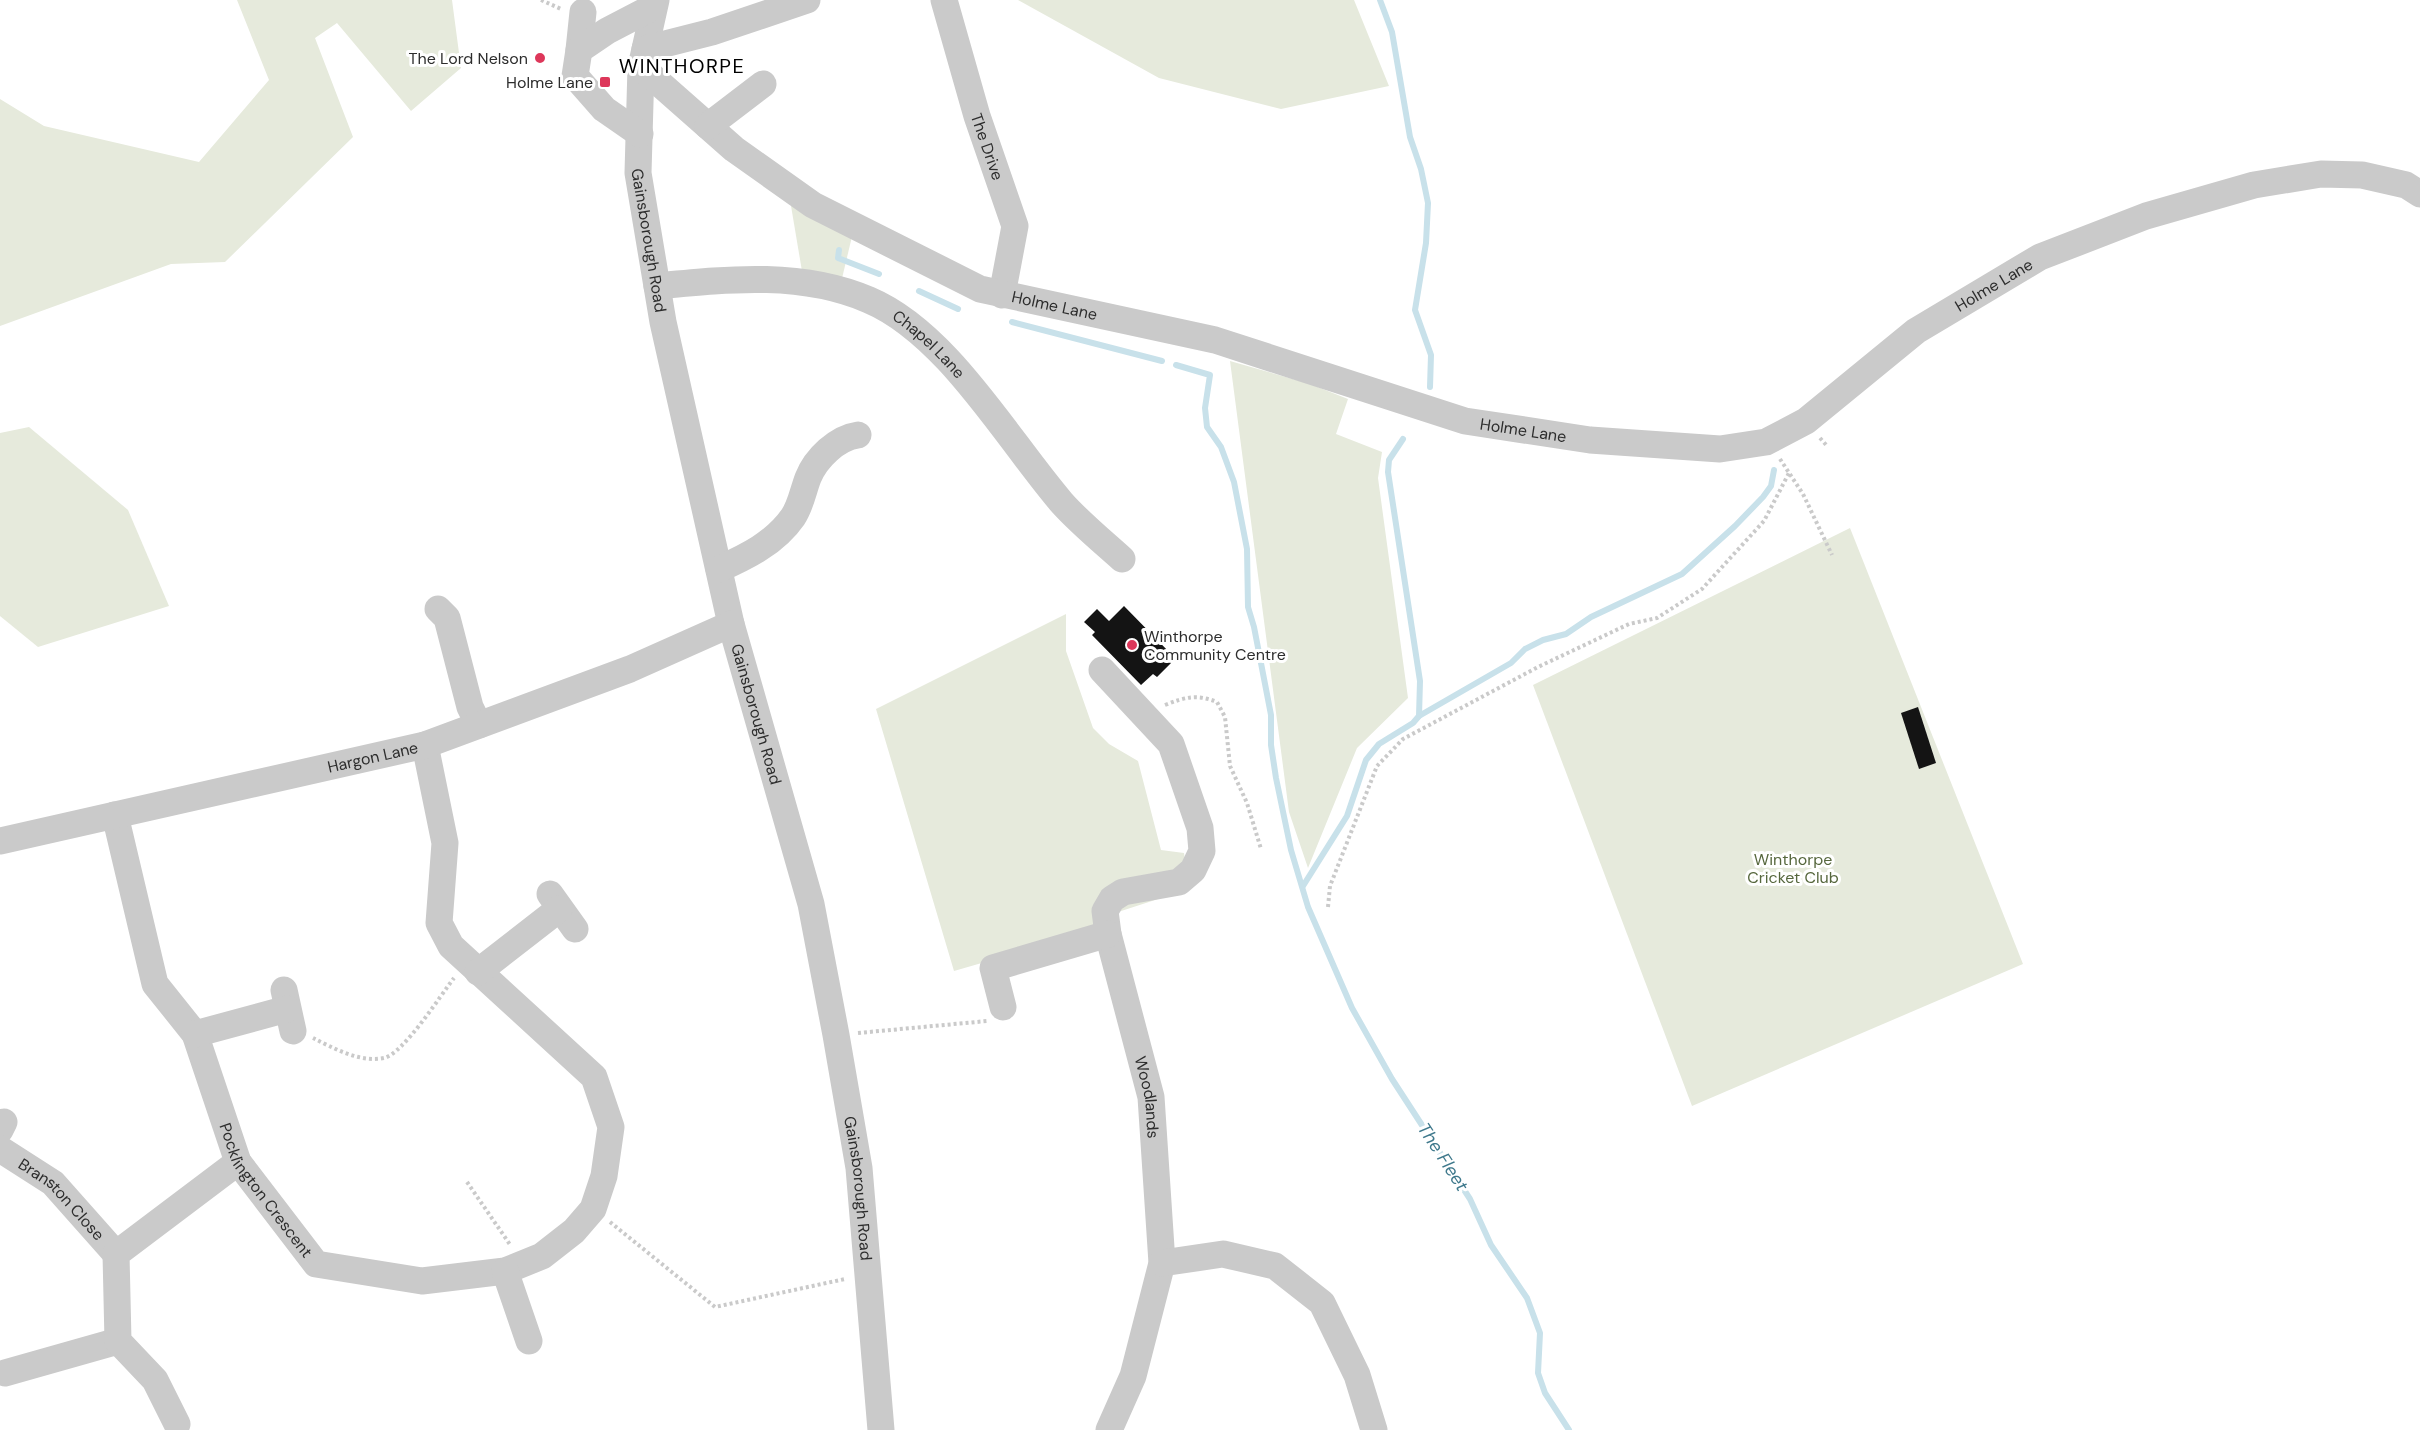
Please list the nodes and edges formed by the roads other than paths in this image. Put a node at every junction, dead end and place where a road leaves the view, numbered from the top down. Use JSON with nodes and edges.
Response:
{"nodes":[{"id":1,"x":807,"y":0,"type":"edge"},
{"id":2,"x":944,"y":0,"type":"edge"},
{"id":3,"x":655,"y":3,"type":"edge"},
{"id":4,"x":583,"y":12,"type":"dead end"},
{"id":5,"x":579,"y":51,"type":"junction"},
{"id":6,"x":643,"y":58,"type":"junction"},
{"id":7,"x":763,"y":84,"type":"dead end"},
{"id":8,"x":708,"y":126,"type":"junction"},
{"id":9,"x":640,"y":134,"type":"junction"},
{"id":10,"x":2420,"y":194,"type":"edge"},
{"id":11,"x":657,"y":286,"type":"junction"},
{"id":12,"x":1002,"y":295,"type":"junction"},
{"id":13,"x":858,"y":435,"type":"dead end"},
{"id":14,"x":1122,"y":559,"type":"dead end"},
{"id":15,"x":718,"y":569,"type":"junction"},
{"id":16,"x":438,"y":609,"type":"dead end"},
{"id":17,"x":731,"y":624,"type":"junction"},
{"id":18,"x":1102,"y":670,"type":"dead end"},
{"id":19,"x":479,"y":725,"type":"junction"},
{"id":20,"x":424,"y":745,"type":"junction"},
{"id":21,"x":115,"y":815,"type":"junction"},
{"id":22,"x":0,"y":841,"type":"edge"},
{"id":23,"x":561,"y":911,"type":"dead end"},
{"id":24,"x":1108,"y":934,"type":"junction"},
{"id":25,"x":472,"y":967,"type":"junction"},
{"id":26,"x":1002,"y":1007,"type":"road end"},
{"id":27,"x":288,"y":1010,"type":"road end"},
{"id":28,"x":195,"y":1034,"type":"junction"},
{"id":29,"x":0,"y":1149,"type":"edge"},
{"id":30,"x":238,"y":1162,"type":"junction"},
{"id":31,"x":116,"y":1254,"type":"junction"},
{"id":32,"x":1162,"y":1263,"type":"junction"},
{"id":33,"x":515,"y":1267,"type":"junction"},
{"id":34,"x":118,"y":1341,"type":"junction"},
{"id":35,"x":529,"y":1341,"type":"dead end"},
{"id":36,"x":5,"y":1374,"type":"edge"},
{"id":37,"x":177,"y":1424,"type":"dead end"},
{"id":38,"x":881,"y":1430,"type":"edge"},
{"id":39,"x":1109,"y":1430,"type":"edge"},
{"id":40,"x":1374,"y":1430,"type":"edge"}],
"edges":[{"from":1,"to":6,"type":"street"},
{"from":2,"to":12,"type":"street","name":"The Drive"},
{"from":3,"to":5,"type":"street"},
{"from":3,"to":6,"type":"street","name":"Gainsborough Road"},
{"from":4,"to":5,"type":"street"},
{"from":5,"to":9,"type":"street"},
{"from":6,"to":8,"type":"street","name":"Holme Lane"},
{"from":6,"to":9,"type":"street","name":"Gainsborough Road"},
{"from":7,"to":8,"type":"street"},
{"from":8,"to":12,"type":"street","name":"Holme Lane"},
{"from":9,"to":11,"type":"street","name":"Gainsborough Road"},
{"from":10,"to":12,"type":"street","name":"Holme Lane"},
{"from":11,"to":14,"type":"street","name":"Chapel Lane"},
{"from":11,"to":15,"type":"street","name":"Gainsborough Road"},
{"from":13,"to":15,"type":"street"},
{"from":15,"to":17,"type":"street","name":"Gainsborough Road"},
{"from":16,"to":19,"type":"street"},
{"from":17,"to":19,"type":"street","name":"Hargon Lane"},
{"from":17,"to":38,"type":"street","name":"Gainsborough Road"},
{"from":18,"to":24,"type":"street","name":"Woodlands"},
{"from":19,"to":20,"type":"street","name":"Hargon Lane"},
{"from":20,"to":21,"type":"street","name":"Hargon Lane"},
{"from":20,"to":25,"type":"street","name":"Pocklington Crescent"},
{"from":21,"to":22,"type":"street","name":"Hargon Lane"},
{"from":21,"to":28,"type":"street","name":"Pocklington Crescent"},
{"from":23,"to":25,"type":"street"},
{"from":24,"to":26,"type":"street"},
{"from":24,"to":32,"type":"street","name":"Woodlands"},
{"from":25,"to":33,"type":"street","name":"Pocklington Crescent"},
{"from":27,"to":28,"type":"street"},
{"from":28,"to":30,"type":"street","name":"Pocklington Crescent"},
{"from":29,"to":31,"type":"street","name":"Branston Close"},
{"from":30,"to":31,"type":"street","name":"Branston Close"},
{"from":30,"to":33,"type":"street","name":"Pocklington Crescent"},
{"from":31,"to":34,"type":"street","name":"Branston Close"},
{"from":32,"to":39,"type":"street","name":"Woodlands"},
{"from":32,"to":40,"type":"street"},
{"from":33,"to":35,"type":"street"},
{"from":34,"to":36,"type":"street"},
{"from":34,"to":37,"type":"street"}]}
